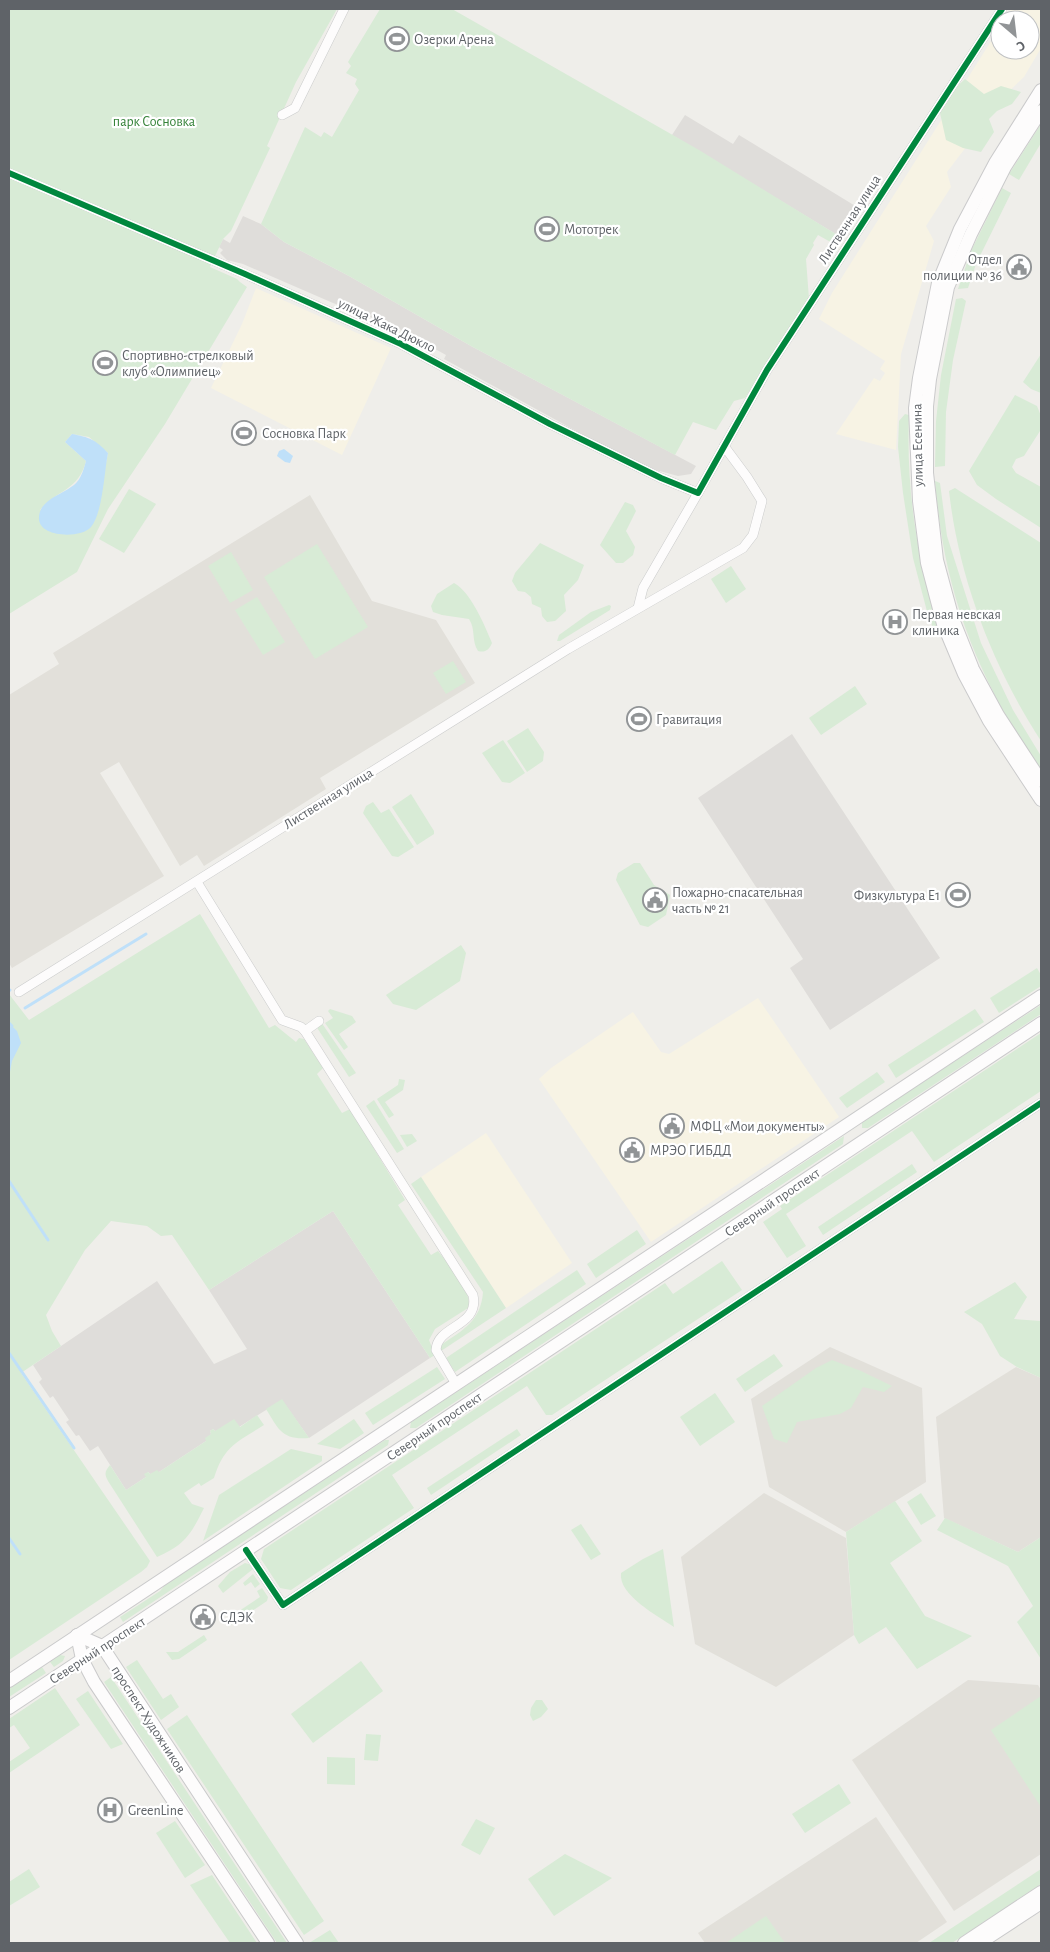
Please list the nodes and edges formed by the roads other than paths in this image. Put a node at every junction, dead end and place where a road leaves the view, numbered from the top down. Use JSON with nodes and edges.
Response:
{"nodes":[{"id":1,"x":344,"y":9,"type":"edge"},
{"id":2,"x":1002,"y":9,"type":"edge"},
{"id":3,"x":1041,"y":90,"type":"edge"},
{"id":4,"x":1041,"y":111,"type":"edge"},
{"id":5,"x":282,"y":115,"type":"dead end"},
{"id":6,"x":9,"y":173,"type":"edge"},
{"id":7,"x":724,"y":446,"type":"junction"},
{"id":8,"x":698,"y":493,"type":"junction"},
{"id":9,"x":638,"y":608,"type":"junction"},
{"id":10,"x":1041,"y":781,"type":"edge"},
{"id":11,"x":1041,"y":800,"type":"edge"},
{"id":12,"x":197,"y":882,"type":"junction"},
{"id":13,"x":20,"y":992,"type":"dead end"},
{"id":14,"x":1041,"y":996,"type":"edge"},
{"id":15,"x":319,"y":1022,"type":"dead end"},
{"id":16,"x":1041,"y":1023,"type":"edge"},
{"id":17,"x":305,"y":1031,"type":"junction"},
{"id":18,"x":1041,"y":1103,"type":"edge"},
{"id":19,"x":847,"y":1125,"type":"junction"},
{"id":20,"x":860,"y":1144,"type":"junction"},
{"id":21,"x":456,"y":1384,"type":"junction"},
{"id":22,"x":246,"y":1550,"type":"junction"},
{"id":23,"x":77,"y":1635,"type":"junction"},
{"id":24,"x":102,"y":1646,"type":"junction"},
{"id":25,"x":82,"y":1660,"type":"junction"},
{"id":26,"x":9,"y":1681,"type":"edge"},
{"id":27,"x":9,"y":1708,"type":"edge"},
{"id":28,"x":1041,"y":1892,"type":"edge"},
{"id":29,"x":1041,"y":1903,"type":"edge"},
{"id":30,"x":268,"y":1943,"type":"edge"},
{"id":31,"x":297,"y":1943,"type":"edge"},
{"id":32,"x":964,"y":1943,"type":"edge"},
{"id":33,"x":980,"y":1943,"type":"edge"}],
"edges":[{"from":1,"to":5,"type":"street"},
{"from":2,"to":7,"type":"street","name":"Лиственная улица"},
{"from":3,"to":11,"type":"main road","name":"улица Есенина"},
{"from":4,"to":10,"type":"main road","name":"улица Есенина"},
{"from":6,"to":8,"type":"street","name":"улица Жака Дюкло"},
{"from":7,"to":8,"type":"street"},
{"from":7,"to":9,"type":"street","name":"Лиственная улица"},
{"from":8,"to":9,"type":"street"},
{"from":9,"to":12,"type":"street","name":"Лиственная улица"},
{"from":12,"to":13,"type":"street","name":"Лиственная улица"},
{"from":12,"to":17,"type":"street"},
{"from":14,"to":19,"type":"main road","name":"Северный проспект"},
{"from":15,"to":17,"type":"street"},
{"from":16,"to":20,"type":"main road","name":"Северный проспект"},
{"from":17,"to":21,"type":"street"},
{"from":18,"to":22,"type":"street"},
{"from":19,"to":20,"type":"main road"},
{"from":19,"to":21,"type":"main road","name":"Северный проспект"},
{"from":20,"to":22,"type":"main road","name":"Северный проспект"},
{"from":21,"to":23,"type":"main road","name":"Северный проспект"},
{"from":22,"to":24,"type":"main road","name":"Северный проспект"},
{"from":23,"to":24,"type":"main road"},
{"from":23,"to":25,"type":"main road","name":"проспект Художников"},
{"from":23,"to":26,"type":"main road","name":"Северный проспект"},
{"from":24,"to":25,"type":"main road","name":"Северный проспект"},
{"from":24,"to":31,"type":"main road","name":"проспект Художников"},
{"from":25,"to":27,"type":"main road","name":"Северный проспект"},
{"from":25,"to":30,"type":"main road","name":"проспект Художников"},
{"from":28,"to":32,"type":"main road"},
{"from":29,"to":33,"type":"main road"}]}
